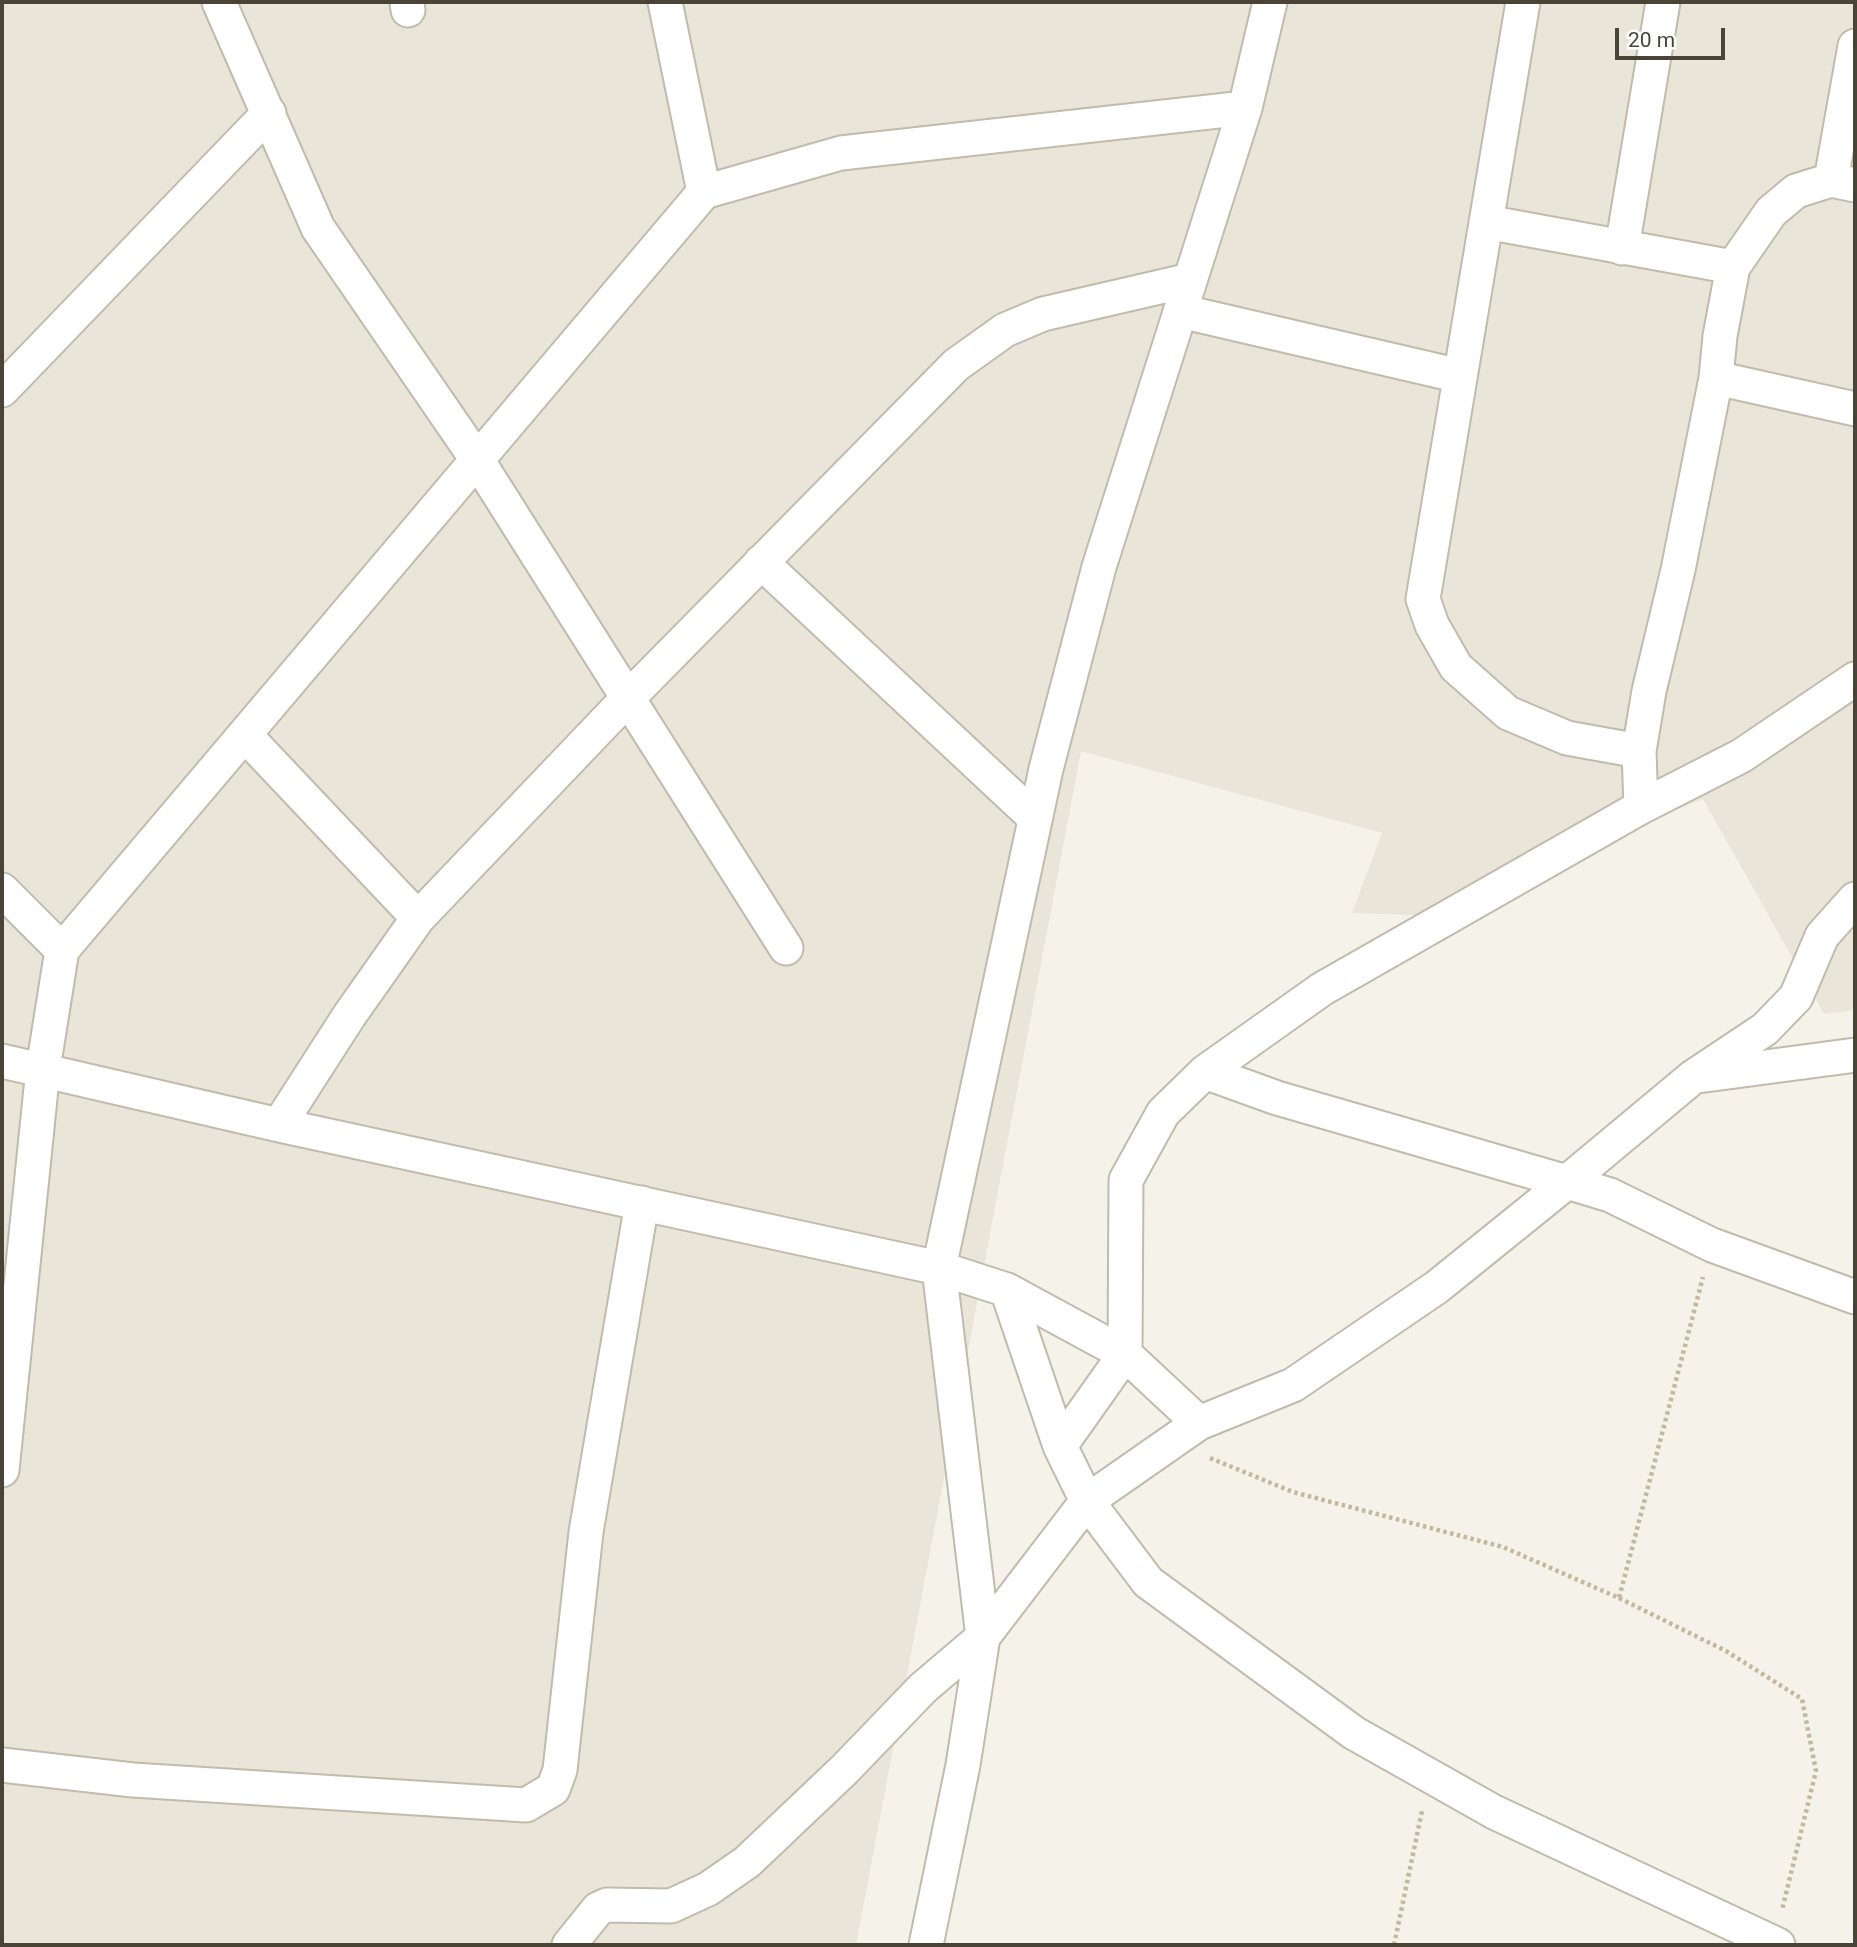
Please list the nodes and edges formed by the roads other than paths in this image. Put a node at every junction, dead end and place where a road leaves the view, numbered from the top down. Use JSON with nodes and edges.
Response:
{"nodes":[{"id":1,"x":219,"y":2,"type":"edge"},
{"id":2,"x":665,"y":2,"type":"edge"},
{"id":3,"x":1269,"y":2,"type":"edge"},
{"id":4,"x":1523,"y":2,"type":"edge"},
{"id":5,"x":1662,"y":2,"type":"edge"},
{"id":6,"x":1855,"y":46,"type":"edge"},
{"id":7,"x":1245,"y":108,"type":"junction"},
{"id":8,"x":269,"y":113,"type":"junction"},
{"id":9,"x":1843,"y":182,"type":"edge"},
{"id":10,"x":704,"y":192,"type":"junction"},
{"id":11,"x":1486,"y":222,"type":"junction"},
{"id":12,"x":1622,"y":248,"type":"junction"},
{"id":13,"x":1733,"y":267,"type":"junction"},
{"id":14,"x":1191,"y":280,"type":"junction"},
{"id":15,"x":1180,"y":311,"type":"junction"},
{"id":16,"x":1460,"y":376,"type":"junction"},
{"id":17,"x":1716,"y":378,"type":"junction"},
{"id":18,"x":2,"y":390,"type":"edge"},
{"id":19,"x":1855,"y":409,"type":"edge"},
{"id":20,"x":476,"y":457,"type":"junction"},
{"id":21,"x":761,"y":562,"type":"junction"},
{"id":22,"x":1855,"y":678,"type":"edge"},
{"id":23,"x":627,"y":699,"type":"junction"},
{"id":24,"x":245,"y":735,"type":"junction"},
{"id":25,"x":1639,"y":751,"type":"junction"},
{"id":26,"x":1641,"y":807,"type":"junction"},
{"id":27,"x":1035,"y":818,"type":"junction"},
{"id":28,"x":2,"y":890,"type":"edge"},
{"id":29,"x":1855,"y":899,"type":"edge"},
{"id":30,"x":418,"y":918,"type":"junction"},
{"id":31,"x":786,"y":948,"type":"dead end"},
{"id":32,"x":62,"y":950,"type":"junction"},
{"id":33,"x":1855,"y":1055,"type":"edge"},
{"id":34,"x":2,"y":1061,"type":"edge"},
{"id":35,"x":43,"y":1069,"type":"junction"},
{"id":36,"x":1205,"y":1073,"type":"junction"},
{"id":37,"x":1693,"y":1077,"type":"junction"},
{"id":38,"x":279,"y":1125,"type":"junction"},
{"id":39,"x":1567,"y":1182,"type":"junction"},
{"id":40,"x":642,"y":1203,"type":"junction"},
{"id":41,"x":939,"y":1268,"type":"junction"},
{"id":42,"x":1007,"y":1290,"type":"junction"},
{"id":43,"x":1855,"y":1297,"type":"edge"},
{"id":44,"x":1125,"y":1354,"type":"junction"},
{"id":45,"x":1199,"y":1423,"type":"junction"},
{"id":46,"x":1060,"y":1446,"type":"junction"},
{"id":47,"x":2,"y":1470,"type":"edge"},
{"id":48,"x":1087,"y":1501,"type":"junction"},
{"id":49,"x":983,"y":1637,"type":"junction"},
{"id":50,"x":2,"y":1765,"type":"edge"},
{"id":51,"x":1776,"y":1944,"type":"edge"},
{"id":52,"x":569,"y":1945,"type":"edge"},
{"id":53,"x":926,"y":1945,"type":"edge"}],
"edges":[{"from":1,"to":8,"type":"street"},
{"from":2,"to":10,"type":"street"},
{"from":3,"to":7,"type":"street"},
{"from":4,"to":11,"type":"street"},
{"from":5,"to":12,"type":"street"},
{"from":6,"to":9,"type":"street"},
{"from":7,"to":10,"type":"street"},
{"from":7,"to":14,"type":"street"},
{"from":8,"to":18,"type":"street"},
{"from":8,"to":20,"type":"street"},
{"from":9,"to":13,"type":"street"},
{"from":10,"to":20,"type":"street"},
{"from":11,"to":12,"type":"street"},
{"from":11,"to":16,"type":"street"},
{"from":12,"to":13,"type":"street"},
{"from":13,"to":17,"type":"street"},
{"from":14,"to":15,"type":"street"},
{"from":14,"to":21,"type":"street"},
{"from":15,"to":16,"type":"street"},
{"from":15,"to":27,"type":"street"},
{"from":16,"to":25,"type":"street"},
{"from":17,"to":19,"type":"street"},
{"from":17,"to":25,"type":"street"},
{"from":20,"to":23,"type":"street"},
{"from":20,"to":24,"type":"street"},
{"from":21,"to":23,"type":"street"},
{"from":21,"to":27,"type":"street"},
{"from":22,"to":26,"type":"street"},
{"from":23,"to":30,"type":"street"},
{"from":23,"to":31,"type":"street"},
{"from":24,"to":30,"type":"street"},
{"from":24,"to":32,"type":"street"},
{"from":25,"to":26,"type":"street"},
{"from":26,"to":36,"type":"street"},
{"from":27,"to":41,"type":"street"},
{"from":28,"to":32,"type":"street"},
{"from":29,"to":37,"type":"street"},
{"from":30,"to":38,"type":"street"},
{"from":32,"to":35,"type":"street"},
{"from":33,"to":37,"type":"street"},
{"from":34,"to":35,"type":"street"},
{"from":35,"to":38,"type":"street"},
{"from":35,"to":47,"type":"street"},
{"from":36,"to":39,"type":"street"},
{"from":36,"to":44,"type":"street"},
{"from":37,"to":39,"type":"street"},
{"from":38,"to":40,"type":"street"},
{"from":39,"to":43,"type":"street"},
{"from":39,"to":45,"type":"street"},
{"from":40,"to":41,"type":"street"},
{"from":40,"to":50,"type":"street"},
{"from":41,"to":42,"type":"street"},
{"from":41,"to":49,"type":"street"},
{"from":42,"to":44,"type":"street"},
{"from":42,"to":46,"type":"street"},
{"from":44,"to":45,"type":"street"},
{"from":44,"to":46,"type":"street"},
{"from":45,"to":48,"type":"street"},
{"from":46,"to":48,"type":"street"},
{"from":48,"to":49,"type":"street"},
{"from":48,"to":51,"type":"street"},
{"from":49,"to":52,"type":"street"},
{"from":49,"to":53,"type":"street"}]}
